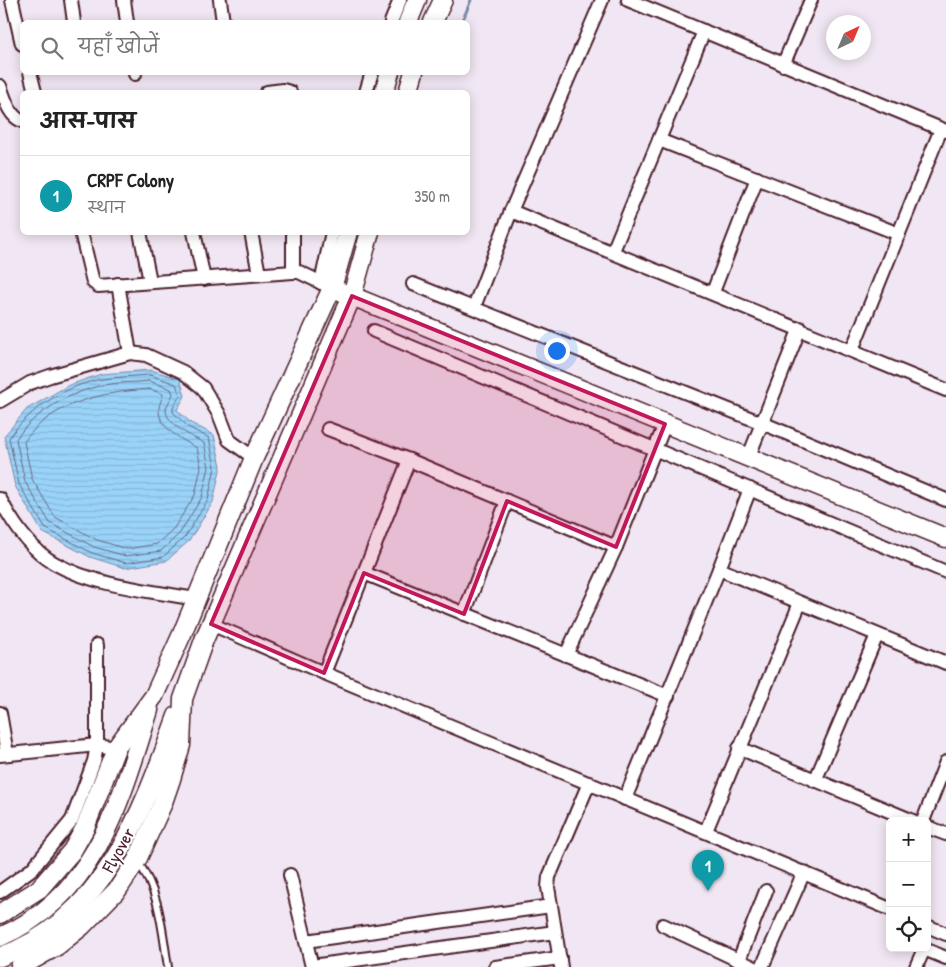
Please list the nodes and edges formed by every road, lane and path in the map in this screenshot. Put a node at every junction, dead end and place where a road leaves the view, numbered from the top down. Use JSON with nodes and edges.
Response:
{"nodes":[{"id":1,"x":12,"y":0,"type":"edge"},
{"id":2,"x":71,"y":0,"type":"edge"},
{"id":3,"x":124,"y":0,"type":"edge"},
{"id":4,"x":220,"y":0,"type":"edge"},
{"id":5,"x":400,"y":0,"type":"edge"},
{"id":6,"x":417,"y":0,"type":"edge"},
{"id":7,"x":443,"y":0,"type":"edge"},
{"id":8,"x":602,"y":0,"type":"edge"},
{"id":9,"x":628,"y":0,"type":"edge"},
{"id":10,"x":811,"y":0,"type":"edge"},
{"id":11,"x":74,"y":20,"type":"edge"},
{"id":12,"x":127,"y":20,"type":"edge"},
{"id":13,"x":223,"y":20,"type":"edge"},
{"id":14,"x":392,"y":20,"type":"edge"},
{"id":15,"x":409,"y":20,"type":"edge"},
{"id":16,"x":435,"y":20,"type":"edge"},
{"id":17,"x":704,"y":31,"type":"junction"},
{"id":18,"x":20,"y":35,"type":"edge"},
{"id":19,"x":783,"y":65,"type":"junction"},
{"id":20,"x":31,"y":75,"type":"edge"},
{"id":21,"x":371,"y":75,"type":"edge"},
{"id":22,"x":389,"y":75,"type":"edge"},
{"id":23,"x":413,"y":75,"type":"edge"},
{"id":24,"x":0,"y":86,"type":"edge"},
{"id":25,"x":34,"y":90,"type":"edge"},
{"id":26,"x":367,"y":90,"type":"edge"},
{"id":27,"x":385,"y":90,"type":"edge"},
{"id":28,"x":409,"y":90,"type":"edge"},
{"id":29,"x":20,"y":121,"type":"edge"},
{"id":30,"x":944,"y":130,"type":"edge"},
{"id":31,"x":659,"y":140,"type":"junction"},
{"id":32,"x":757,"y":178,"type":"junction"},
{"id":33,"x":511,"y":211,"type":"junction"},
{"id":34,"x":899,"y":234,"type":"junction"},
{"id":35,"x":82,"y":235,"type":"edge"},
{"id":36,"x":141,"y":235,"type":"edge"},
{"id":37,"x":195,"y":235,"type":"edge"},
{"id":38,"x":252,"y":235,"type":"edge"},
{"id":39,"x":293,"y":235,"type":"edge"},
{"id":40,"x":332,"y":235,"type":"edge"},
{"id":41,"x":347,"y":235,"type":"edge"},
{"id":42,"x":369,"y":235,"type":"edge"},
{"id":43,"x":613,"y":251,"type":"junction"},
{"id":44,"x":293,"y":272,"type":"junction"},
{"id":45,"x":259,"y":274,"type":"junction"},
{"id":46,"x":204,"y":279,"type":"junction"},
{"id":47,"x":150,"y":281,"type":"junction"},
{"id":48,"x":118,"y":284,"type":"junction"},
{"id":49,"x":413,"y":284,"type":"dead end"},
{"id":50,"x":326,"y":285,"type":"junction"},
{"id":51,"x":713,"y":292,"type":"junction"},
{"id":52,"x":352,"y":296,"type":"junction"},
{"id":53,"x":474,"y":307,"type":"junction"},
{"id":54,"x":800,"y":328,"type":"junction"},
{"id":55,"x":374,"y":331,"type":"dead end"},
{"id":56,"x":852,"y":350,"type":"junction"},
{"id":57,"x":130,"y":353,"type":"junction"},
{"id":58,"x":945,"y":388,"type":"edge"},
{"id":59,"x":0,"y":401,"type":"edge"},
{"id":60,"x":762,"y":423,"type":"junction"},
{"id":61,"x":665,"y":424,"type":"junction"},
{"id":62,"x":328,"y":429,"type":"dead end"},
{"id":63,"x":654,"y":450,"type":"junction"},
{"id":64,"x":749,"y":456,"type":"junction"},
{"id":65,"x":254,"y":458,"type":"junction"},
{"id":66,"x":409,"y":460,"type":"junction"},
{"id":67,"x":750,"y":488,"type":"junction"},
{"id":68,"x":0,"y":499,"type":"edge"},
{"id":69,"x":946,"y":500,"type":"edge"},
{"id":70,"x":507,"y":501,"type":"junction"},
{"id":71,"x":946,"y":538,"type":"edge"},
{"id":72,"x":616,"y":547,"type":"junction"},
{"id":73,"x":720,"y":569,"type":"junction"},
{"id":74,"x":946,"y":572,"type":"edge"},
{"id":75,"x":364,"y":573,"type":"junction"},
{"id":76,"x":196,"y":599,"type":"junction"},
{"id":77,"x":800,"y":603,"type":"junction"},
{"id":78,"x":464,"y":614,"type":"junction"},
{"id":79,"x":208,"y":632,"type":"junction"},
{"id":80,"x":182,"y":634,"type":"junction"},
{"id":81,"x":877,"y":635,"type":"junction"},
{"id":82,"x":97,"y":645,"type":"dead end"},
{"id":83,"x":566,"y":655,"type":"junction"},
{"id":84,"x":946,"y":663,"type":"edge"},
{"id":85,"x":324,"y":673,"type":"junction"},
{"id":86,"x":154,"y":696,"type":"junction"},
{"id":87,"x":668,"y":696,"type":"junction"},
{"id":88,"x":183,"y":699,"type":"junction"},
{"id":89,"x":0,"y":713,"type":"edge"},
{"id":90,"x":97,"y":745,"type":"junction"},
{"id":91,"x":116,"y":748,"type":"junction"},
{"id":92,"x":739,"y":748,"type":"junction"},
{"id":93,"x":4,"y":755,"type":"edge"},
{"id":94,"x":946,"y":762,"type":"edge"},
{"id":95,"x":815,"y":781,"type":"junction"},
{"id":96,"x":589,"y":782,"type":"junction"},
{"id":97,"x":625,"y":799,"type":"junction"},
{"id":98,"x":903,"y":817,"type":"edge"},
{"id":99,"x":925,"y":817,"type":"edge"},
{"id":100,"x":931,"y":828,"type":"edge"},
{"id":101,"x":706,"y":831,"type":"junction"},
{"id":102,"x":946,"y":834,"type":"edge"},
{"id":103,"x":137,"y":860,"type":"junction"},
{"id":104,"x":804,"y":872,"type":"junction"},
{"id":105,"x":290,"y":875,"type":"dead end"},
{"id":106,"x":766,"y":891,"type":"dead end"},
{"id":107,"x":0,"y":892,"type":"edge"},
{"id":108,"x":551,"y":906,"type":"junction"},
{"id":109,"x":886,"y":908,"type":"edge"},
{"id":110,"x":0,"y":914,"type":"edge"},
{"id":111,"x":663,"y":925,"type":"dead end"},
{"id":112,"x":931,"y":927,"type":"edge"},
{"id":113,"x":555,"y":932,"type":"junction"},
{"id":114,"x":946,"y":934,"type":"edge"},
{"id":115,"x":0,"y":936,"type":"edge"},
{"id":116,"x":306,"y":941,"type":"junction"},
{"id":117,"x":931,"y":949,"type":"edge"},
{"id":118,"x":922,"y":952,"type":"edge"},
{"id":119,"x":0,"y":957,"type":"edge"},
{"id":120,"x":946,"y":958,"type":"edge"},
{"id":121,"x":739,"y":960,"type":"junction"},
{"id":122,"x":560,"y":962,"type":"edge"},
{"id":123,"x":312,"y":966,"type":"edge"},
{"id":124,"x":20,"y":967,"type":"edge"},
{"id":125,"x":168,"y":967,"type":"edge"},
{"id":126,"x":495,"y":967,"type":"edge"},
{"id":127,"x":753,"y":967,"type":"edge"},
{"id":128,"x":762,"y":967,"type":"edge"},
{"id":129,"x":916,"y":967,"type":"edge"}],
"edges":[{"from":1,"to":18,"type":"street"},
{"from":2,"to":11,"type":"street"},
{"from":3,"to":12,"type":"street"},
{"from":4,"to":13,"type":"street"},
{"from":5,"to":14,"type":"street"},
{"from":6,"to":15,"type":"main road"},
{"from":7,"to":16,"type":"main road"},
{"from":8,"to":33,"type":"street"},
{"from":9,"to":17,"type":"street"},
{"from":10,"to":19,"type":"street"},
{"from":17,"to":19,"type":"street"},
{"from":17,"to":31,"type":"street"},
{"from":19,"to":30,"type":"street"},
{"from":20,"to":25,"type":"street"},
{"from":21,"to":26,"type":"street"},
{"from":22,"to":27,"type":"main road"},
{"from":23,"to":28,"type":"main road"},
{"from":24,"to":29,"type":"street"},
{"from":30,"to":34,"type":"street"},
{"from":31,"to":32,"type":"street"},
{"from":31,"to":43,"type":"street"},
{"from":32,"to":34,"type":"street"},
{"from":32,"to":51,"type":"street"},
{"from":33,"to":43,"type":"street"},
{"from":33,"to":53,"type":"street"},
{"from":34,"to":56,"type":"street"},
{"from":35,"to":48,"type":"street"},
{"from":36,"to":47,"type":"street"},
{"from":37,"to":46,"type":"street"},
{"from":38,"to":45,"type":"street"},
{"from":39,"to":44,"type":"street"},
{"from":40,"to":50,"type":"street"},
{"from":41,"to":50,"type":"main road"},
{"from":42,"to":52,"type":"main road","name":"Flyover"},
{"from":43,"to":51,"type":"street"},
{"from":44,"to":45,"type":"street"},
{"from":44,"to":50,"type":"street"},
{"from":45,"to":46,"type":"street"},
{"from":46,"to":47,"type":"street"},
{"from":47,"to":48,"type":"street"},
{"from":48,"to":57,"type":"street"},
{"from":49,"to":53,"type":"street"},
{"from":50,"to":52,"type":"main road"},
{"from":50,"to":65,"type":"main road"},
{"from":51,"to":54,"type":"street"},
{"from":52,"to":61,"type":"main road"},
{"from":52,"to":79,"type":"main road","name":"Flyover"},
{"from":53,"to":60,"type":"street"},
{"from":54,"to":56,"type":"street"},
{"from":54,"to":60,"type":"street"},
{"from":55,"to":63,"type":"street"},
{"from":56,"to":58,"type":"street"},
{"from":57,"to":59,"type":"street"},
{"from":57,"to":65,"type":"street"},
{"from":60,"to":64,"type":"street"},
{"from":60,"to":69,"type":"street"},
{"from":61,"to":63,"type":"street"},
{"from":61,"to":64,"type":"main road"},
{"from":62,"to":66,"type":"street"},
{"from":63,"to":67,"type":"street"},
{"from":63,"to":72,"type":"street"},
{"from":64,"to":71,"type":"main road"},
{"from":65,"to":76,"type":"main road"},
{"from":66,"to":70,"type":"street"},
{"from":66,"to":75,"type":"street"},
{"from":67,"to":73,"type":"street"},
{"from":67,"to":74,"type":"street"},
{"from":68,"to":76,"type":"street"},
{"from":70,"to":72,"type":"street"},
{"from":70,"to":78,"type":"street"},
{"from":72,"to":83,"type":"street"},
{"from":73,"to":77,"type":"street"},
{"from":73,"to":87,"type":"street"},
{"from":75,"to":78,"type":"street"},
{"from":75,"to":85,"type":"street"},
{"from":76,"to":80,"type":"main road"},
{"from":77,"to":81,"type":"street"},
{"from":77,"to":92,"type":"street"},
{"from":78,"to":83,"type":"street"},
{"from":79,"to":80,"type":"main road"},
{"from":79,"to":85,"type":"street"},
{"from":79,"to":88,"type":"main road","name":"Flyover"},
{"from":80,"to":86,"type":"main road"},
{"from":81,"to":84,"type":"street"},
{"from":81,"to":95,"type":"street"},
{"from":82,"to":90,"type":"street"},
{"from":83,"to":87,"type":"street"},
{"from":85,"to":96,"type":"street"},
{"from":86,"to":91,"type":"main road"},
{"from":86,"to":115,"type":"main road","name":"Flyover"},
{"from":87,"to":97,"type":"street"},
{"from":88,"to":103,"type":"main road"},
{"from":88,"to":119,"type":"main road","name":"Flyover"},
{"from":89,"to":93,"type":"street"},
{"from":90,"to":91,"type":"street"},
{"from":90,"to":93,"type":"street"},
{"from":90,"to":107,"type":"street"},
{"from":91,"to":110,"type":"main road"},
{"from":92,"to":95,"type":"street"},
{"from":92,"to":101,"type":"street"},
{"from":94,"to":99,"type":"street"},
{"from":95,"to":98,"type":"street"},
{"from":96,"to":97,"type":"street"},
{"from":96,"to":108,"type":"street"},
{"from":97,"to":101,"type":"street"},
{"from":100,"to":102,"type":"street"},
{"from":101,"to":104,"type":"street"},
{"from":103,"to":124,"type":"main road"},
{"from":103,"to":125,"type":"lane"},
{"from":104,"to":109,"type":"street"},
{"from":104,"to":128,"type":"street"},
{"from":105,"to":116,"type":"street"},
{"from":106,"to":121,"type":"street"},
{"from":108,"to":113,"type":"street"},
{"from":108,"to":116,"type":"street"},
{"from":111,"to":121,"type":"street"},
{"from":112,"to":114,"type":"street"},
{"from":113,"to":122,"type":"street"},
{"from":113,"to":123,"type":"street"},
{"from":116,"to":123,"type":"street"},
{"from":117,"to":120,"type":"street"},
{"from":118,"to":129,"type":"street"},
{"from":121,"to":127,"type":"street"},
{"from":122,"to":126,"type":"street"}]}
